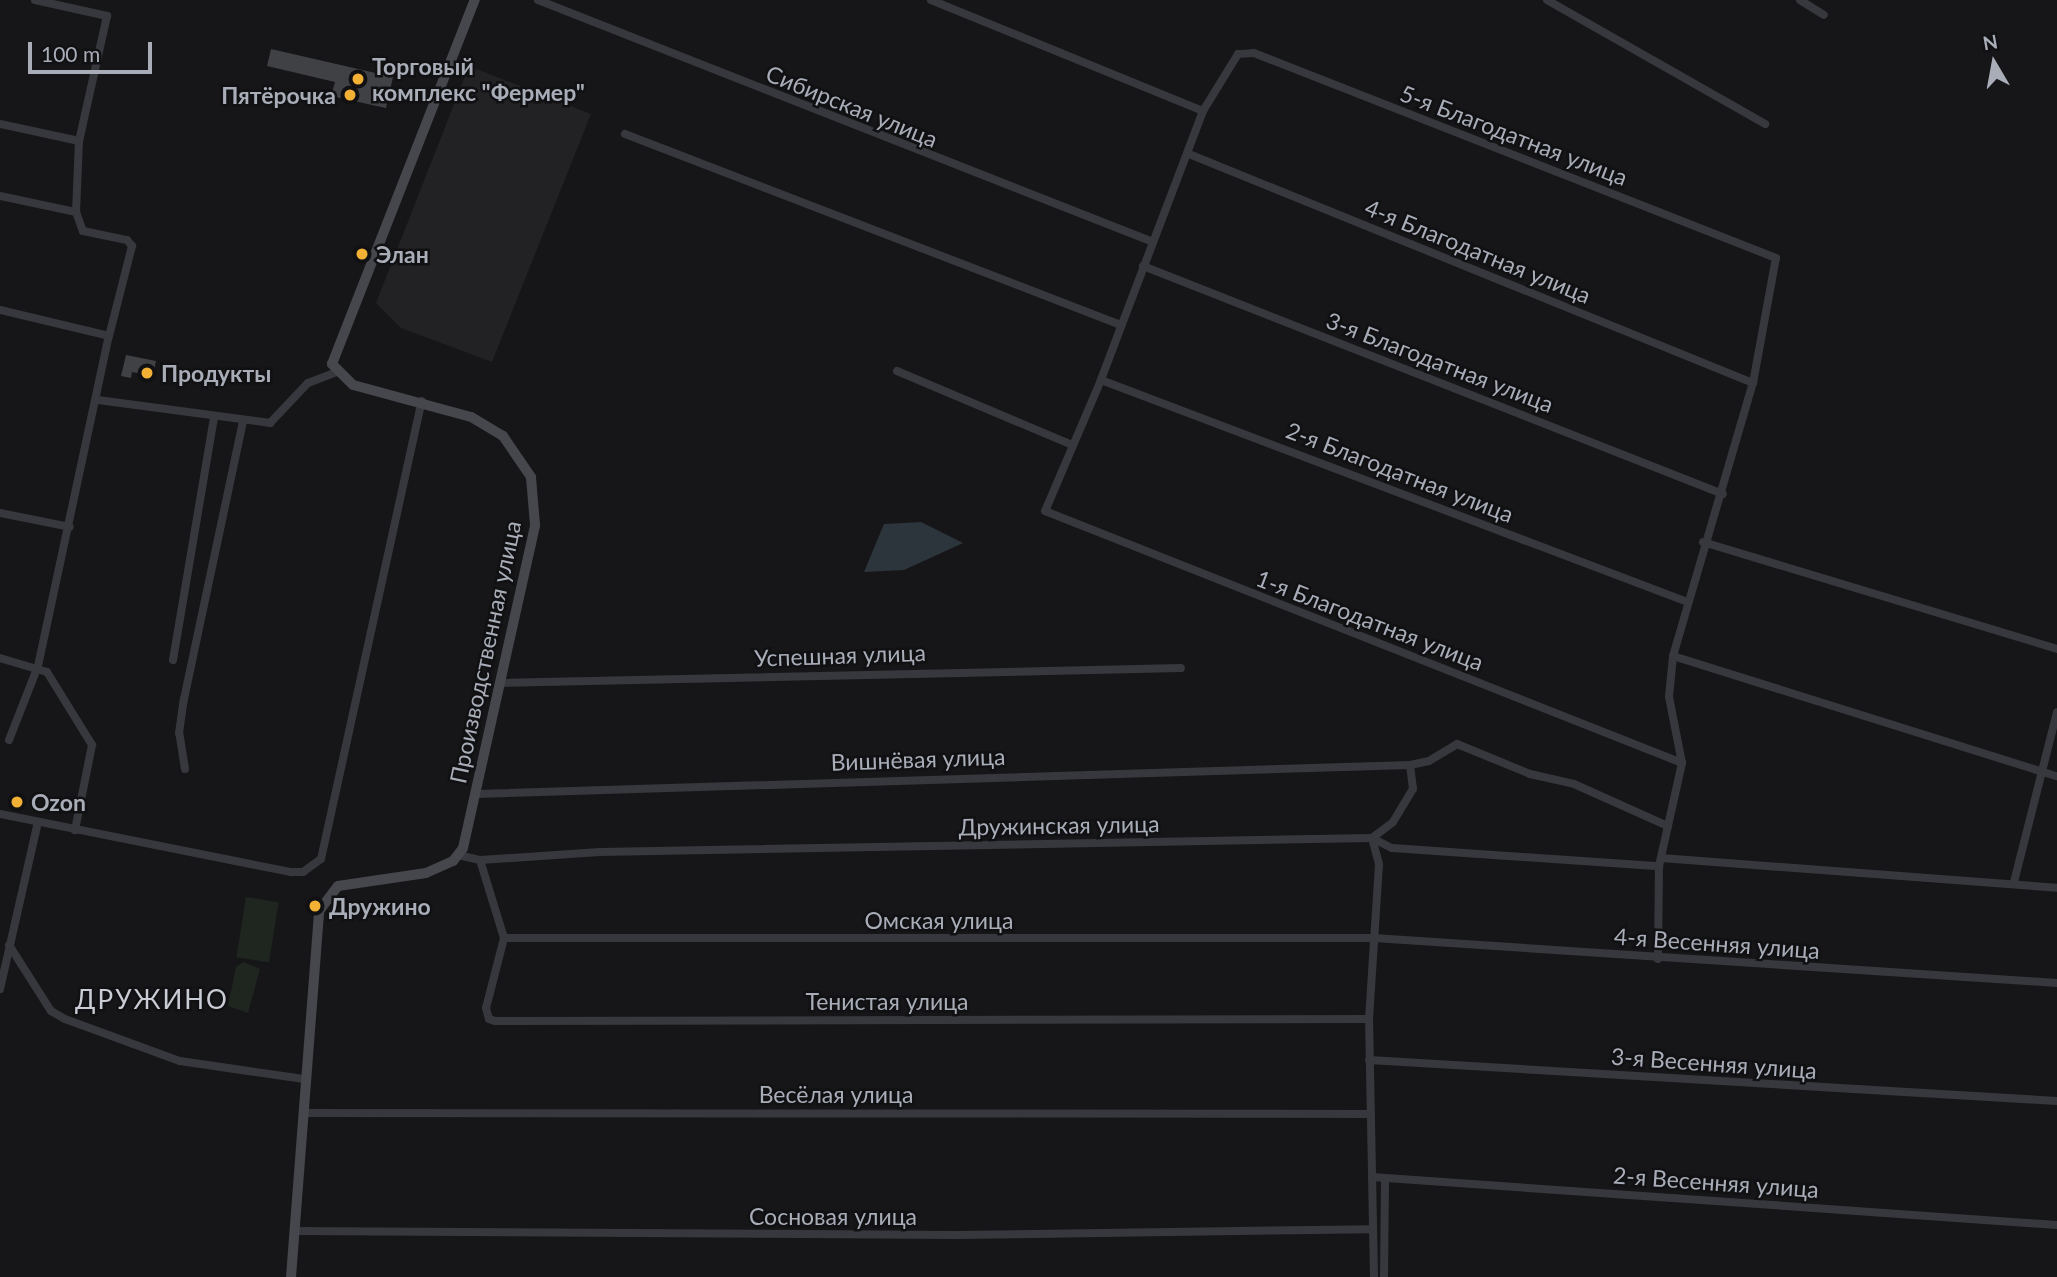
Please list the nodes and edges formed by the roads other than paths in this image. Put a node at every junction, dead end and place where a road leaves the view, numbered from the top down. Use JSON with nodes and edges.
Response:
{"nodes":[{"id":1,"x":35,"y":0,"type":"edge"},
{"id":2,"x":475,"y":0,"type":"edge"},
{"id":3,"x":538,"y":0,"type":"edge"},
{"id":4,"x":931,"y":0,"type":"edge"},
{"id":5,"x":1547,"y":0,"type":"edge"},
{"id":6,"x":1800,"y":0,"type":"edge"},
{"id":7,"x":1824,"y":15,"type":"dead end"},
{"id":8,"x":1203,"y":111,"type":"junction"},
{"id":9,"x":0,"y":124,"type":"edge"},
{"id":10,"x":1765,"y":124,"type":"dead end"},
{"id":11,"x":625,"y":134,"type":"dead end"},
{"id":12,"x":79,"y":141,"type":"junction"},
{"id":13,"x":1189,"y":154,"type":"junction"},
{"id":14,"x":0,"y":196,"type":"edge"},
{"id":15,"x":76,"y":212,"type":"junction"},
{"id":16,"x":1153,"y":242,"type":"junction"},
{"id":17,"x":1143,"y":266,"type":"junction"},
{"id":18,"x":0,"y":310,"type":"edge"},
{"id":19,"x":1121,"y":325,"type":"junction"},
{"id":20,"x":109,"y":336,"type":"junction"},
{"id":21,"x":897,"y":371,"type":"dead end"},
{"id":22,"x":336,"y":372,"type":"junction"},
{"id":23,"x":1101,"y":380,"type":"junction"},
{"id":24,"x":1753,"y":383,"type":"junction"},
{"id":25,"x":98,"y":400,"type":"junction"},
{"id":26,"x":422,"y":401,"type":"junction"},
{"id":27,"x":214,"y":418,"type":"junction"},
{"id":28,"x":243,"y":422,"type":"junction"},
{"id":29,"x":1072,"y":445,"type":"junction"},
{"id":30,"x":1723,"y":494,"type":"junction"},
{"id":31,"x":0,"y":513,"type":"edge"},
{"id":32,"x":70,"y":527,"type":"junction"},
{"id":33,"x":1703,"y":542,"type":"junction"},
{"id":34,"x":1685,"y":601,"type":"junction"},
{"id":35,"x":2057,"y":649,"type":"edge"},
{"id":36,"x":1673,"y":656,"type":"junction"},
{"id":37,"x":0,"y":658,"type":"edge"},
{"id":38,"x":173,"y":660,"type":"dead end"},
{"id":39,"x":38,"y":666,"type":"junction"},
{"id":40,"x":1181,"y":668,"type":"dead end"},
{"id":41,"x":501,"y":683,"type":"junction"},
{"id":42,"x":2057,"y":712,"type":"edge"},
{"id":43,"x":9,"y":740,"type":"dead end"},
{"id":44,"x":1682,"y":763,"type":"junction"},
{"id":45,"x":1410,"y":765,"type":"junction"},
{"id":46,"x":185,"y":769,"type":"dead end"},
{"id":47,"x":2041,"y":773,"type":"junction"},
{"id":48,"x":2057,"y":776,"type":"edge"},
{"id":49,"x":477,"y":794,"type":"junction"},
{"id":50,"x":0,"y":814,"type":"edge"},
{"id":51,"x":38,"y":822,"type":"junction"},
{"id":52,"x":1668,"y":826,"type":"junction"},
{"id":53,"x":75,"y":830,"type":"junction"},
{"id":54,"x":1372,"y":838,"type":"junction"},
{"id":55,"x":458,"y":855,"type":"junction"},
{"id":56,"x":481,"y":860,"type":"junction"},
{"id":57,"x":1660,"y":862,"type":"junction"},
{"id":58,"x":2014,"y":882,"type":"junction"},
{"id":59,"x":2057,"y":888,"type":"edge"},
{"id":60,"x":504,"y":938,"type":"junction"},
{"id":61,"x":1374,"y":938,"type":"junction"},
{"id":62,"x":9,"y":944,"type":"junction"},
{"id":63,"x":1658,"y":958,"type":"junction"},
{"id":64,"x":2057,"y":983,"type":"edge"},
{"id":65,"x":0,"y":989,"type":"edge"},
{"id":66,"x":1369,"y":1019,"type":"junction"},
{"id":67,"x":1369,"y":1059,"type":"junction"},
{"id":68,"x":304,"y":1079,"type":"junction"},
{"id":69,"x":2057,"y":1101,"type":"edge"},
{"id":70,"x":303,"y":1113,"type":"junction"},
{"id":71,"x":1369,"y":1114,"type":"junction"},
{"id":72,"x":1372,"y":1177,"type":"junction"},
{"id":73,"x":1385,"y":1178,"type":"junction"},
{"id":74,"x":2057,"y":1225,"type":"edge"},
{"id":75,"x":1372,"y":1229,"type":"junction"},
{"id":76,"x":294,"y":1231,"type":"junction"},
{"id":77,"x":291,"y":1277,"type":"edge"},
{"id":78,"x":1374,"y":1277,"type":"edge"},
{"id":79,"x":1384,"y":1277,"type":"edge"}],
"edges":[{"from":1,"to":12,"type":"street"},
{"from":2,"to":22,"type":"street"},
{"from":3,"to":16,"type":"street","name":"Сибирская улица"},
{"from":4,"to":8,"type":"street"},
{"from":5,"to":10,"type":"street"},
{"from":6,"to":7,"type":"street"},
{"from":8,"to":13,"type":"street"},
{"from":8,"to":24,"type":"street","name":"5-я Благодатная улица"},
{"from":9,"to":12,"type":"street"},
{"from":11,"to":19,"type":"street"},
{"from":12,"to":15,"type":"street"},
{"from":13,"to":16,"type":"street"},
{"from":13,"to":24,"type":"street","name":"4-я Благодатная улица"},
{"from":14,"to":15,"type":"street"},
{"from":15,"to":20,"type":"street"},
{"from":16,"to":17,"type":"street"},
{"from":17,"to":19,"type":"street"},
{"from":17,"to":30,"type":"street","name":"3-я Благодатная улица"},
{"from":18,"to":20,"type":"street"},
{"from":19,"to":23,"type":"street"},
{"from":20,"to":25,"type":"street"},
{"from":21,"to":29,"type":"street"},
{"from":22,"to":26,"type":"street","name":"Производственная улица"},
{"from":22,"to":28,"type":"street"},
{"from":23,"to":29,"type":"street"},
{"from":23,"to":34,"type":"street","name":"2-я Благодатная улица"},
{"from":24,"to":30,"type":"street"},
{"from":25,"to":27,"type":"street"},
{"from":25,"to":32,"type":"street"},
{"from":26,"to":41,"type":"street","name":"Производственная улица"},
{"from":26,"to":53,"type":"street"},
{"from":27,"to":28,"type":"street"},
{"from":27,"to":38,"type":"street"},
{"from":28,"to":46,"type":"street"},
{"from":29,"to":44,"type":"street","name":"1-я Благодатная улица"},
{"from":30,"to":33,"type":"street"},
{"from":31,"to":32,"type":"street"},
{"from":32,"to":39,"type":"street"},
{"from":33,"to":34,"type":"street"},
{"from":33,"to":35,"type":"street"},
{"from":34,"to":36,"type":"street"},
{"from":36,"to":44,"type":"street"},
{"from":36,"to":47,"type":"street"},
{"from":37,"to":39,"type":"street"},
{"from":39,"to":43,"type":"street"},
{"from":39,"to":53,"type":"street"},
{"from":40,"to":41,"type":"street","name":"Успешная улица"},
{"from":41,"to":49,"type":"street","name":"Производственная улица"},
{"from":42,"to":47,"type":"street"},
{"from":44,"to":52,"type":"street"},
{"from":45,"to":49,"type":"street","name":"Вишнёвая улица"},
{"from":45,"to":52,"type":"street"},
{"from":45,"to":54,"type":"street"},
{"from":47,"to":48,"type":"street"},
{"from":47,"to":58,"type":"street"},
{"from":49,"to":55,"type":"street","name":"Производственная улица"},
{"from":50,"to":51,"type":"street"},
{"from":51,"to":53,"type":"street"},
{"from":51,"to":62,"type":"street"},
{"from":52,"to":57,"type":"street"},
{"from":54,"to":56,"type":"street","name":"Дружинская улица"},
{"from":54,"to":57,"type":"street","name":"Дружинская улица"},
{"from":54,"to":61,"type":"street"},
{"from":55,"to":56,"type":"street","name":"Дружинская улица"},
{"from":55,"to":68,"type":"street"},
{"from":56,"to":60,"type":"street"},
{"from":57,"to":58,"type":"street","name":"Дружинская улица"},
{"from":57,"to":63,"type":"street"},
{"from":58,"to":59,"type":"street","name":"Дружинская улица"},
{"from":60,"to":61,"type":"street","name":"Омская улица"},
{"from":60,"to":66,"type":"street","name":"Тенистая улица"},
{"from":61,"to":63,"type":"street","name":"4-я Весенняя улица"},
{"from":61,"to":66,"type":"street"},
{"from":62,"to":65,"type":"street"},
{"from":62,"to":68,"type":"street"},
{"from":63,"to":64,"type":"street","name":"4-я Весенняя улица"},
{"from":66,"to":67,"type":"street"},
{"from":67,"to":69,"type":"street","name":"3-я Весенняя улица"},
{"from":67,"to":71,"type":"street"},
{"from":68,"to":70,"type":"street"},
{"from":70,"to":71,"type":"street","name":"Весёлая улица"},
{"from":70,"to":76,"type":"street"},
{"from":71,"to":72,"type":"street"},
{"from":72,"to":73,"type":"street","name":"2-я Весенняя улица"},
{"from":72,"to":75,"type":"street"},
{"from":73,"to":74,"type":"street","name":"2-я Весенняя улица"},
{"from":73,"to":79,"type":"street"},
{"from":75,"to":76,"type":"street","name":"Сосновая улица"},
{"from":75,"to":78,"type":"street"},
{"from":76,"to":77,"type":"street"}]}
